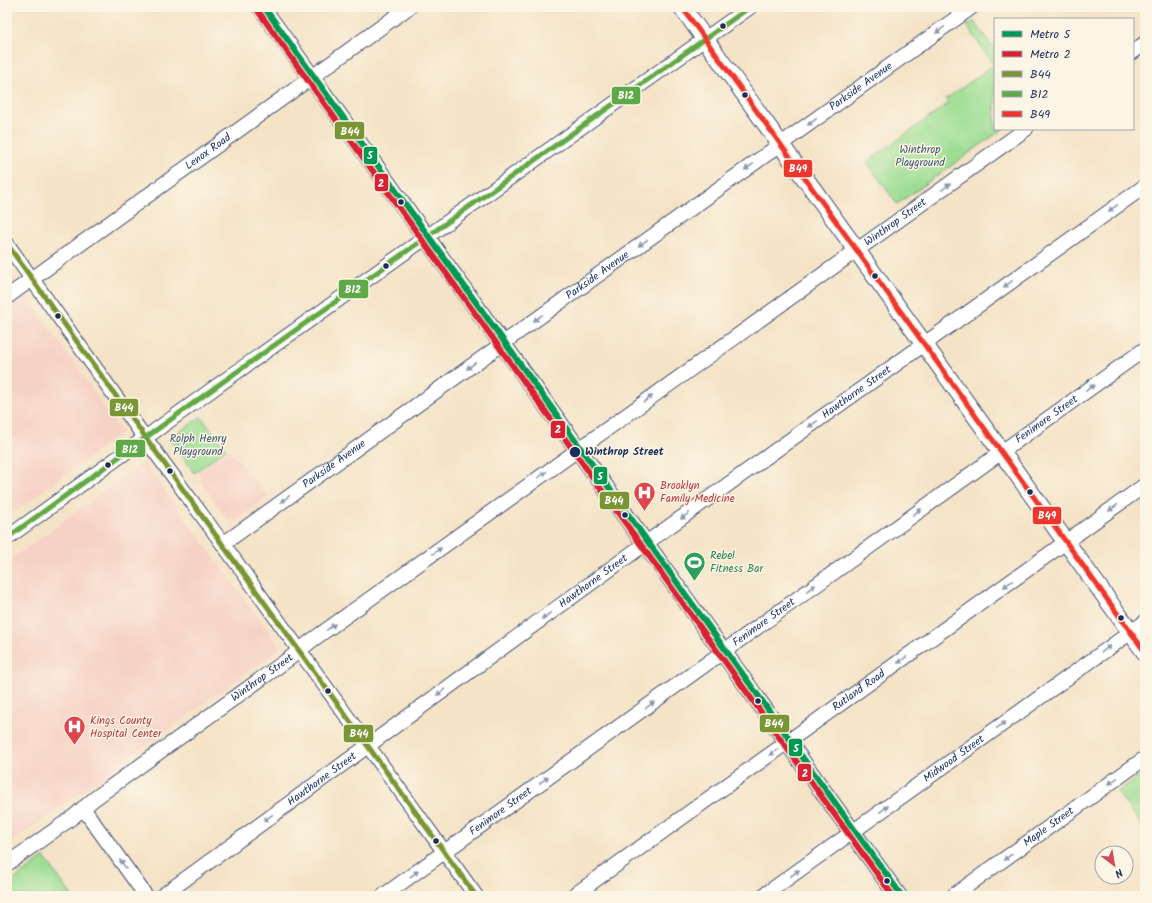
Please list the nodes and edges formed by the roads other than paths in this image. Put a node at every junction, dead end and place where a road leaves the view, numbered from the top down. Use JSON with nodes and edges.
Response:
{"nodes":[{"id":1,"x":261,"y":7,"type":"edge"},
{"id":2,"x":409,"y":7,"type":"edge"},
{"id":3,"x":682,"y":7,"type":"edge"},
{"id":4,"x":750,"y":7,"type":"edge"},
{"id":5,"x":972,"y":7,"type":"edge"},
{"id":6,"x":705,"y":39,"type":"junction"},
{"id":7,"x":1145,"y":43,"type":"edge"},
{"id":8,"x":1134,"y":51,"type":"edge"},
{"id":9,"x":310,"y":77,"type":"junction"},
{"id":10,"x":1025,"y":130,"type":"edge"},
{"id":11,"x":781,"y":144,"type":"junction"},
{"id":12,"x":1145,"y":186,"type":"edge"},
{"id":13,"x":426,"y":238,"type":"junction"},
{"id":14,"x":7,"y":244,"type":"edge"},
{"id":15,"x":857,"y":250,"type":"junction"},
{"id":16,"x":32,"y":279,"type":"junction"},
{"id":17,"x":7,"y":297,"type":"edge"},
{"id":18,"x":502,"y":344,"type":"junction"},
{"id":19,"x":924,"y":344,"type":"junction"},
{"id":20,"x":1145,"y":349,"type":"edge"},
{"id":21,"x":145,"y":438,"type":"junction"},
{"id":22,"x":578,"y":450,"type":"junction"},
{"id":23,"x":1002,"y":452,"type":"junction"},
{"id":24,"x":1145,"y":486,"type":"edge"},
{"id":25,"x":7,"y":538,"type":"edge"},
{"id":26,"x":1066,"y":542,"type":"junction"},
{"id":27,"x":223,"y":544,"type":"junction"},
{"id":28,"x":645,"y":544,"type":"junction"},
{"id":29,"x":1145,"y":622,"type":"edge"},
{"id":30,"x":1131,"y":632,"type":"junction"},
{"id":31,"x":300,"y":650,"type":"junction"},
{"id":32,"x":723,"y":652,"type":"junction"},
{"id":33,"x":1145,"y":652,"type":"edge"},
{"id":34,"x":788,"y":742,"type":"junction"},
{"id":35,"x":368,"y":745,"type":"junction"},
{"id":36,"x":1145,"y":758,"type":"edge"},
{"id":37,"x":83,"y":808,"type":"junction"},
{"id":38,"x":852,"y":832,"type":"junction"},
{"id":39,"x":444,"y":852,"type":"junction"},
{"id":40,"x":7,"y":864,"type":"edge"},
{"id":41,"x":146,"y":896,"type":"edge"},
{"id":42,"x":162,"y":896,"type":"edge"},
{"id":43,"x":383,"y":896,"type":"edge"},
{"id":44,"x":476,"y":896,"type":"edge"},
{"id":45,"x":573,"y":896,"type":"edge"},
{"id":46,"x":763,"y":896,"type":"edge"},
{"id":47,"x":898,"y":896,"type":"edge"},
{"id":48,"x":953,"y":896,"type":"edge"}],
"edges":[{"from":1,"to":9,"type":"main road"},
{"from":2,"to":9,"type":"street","name":"Lenox Road"},
{"from":3,"to":6,"type":"main road"},
{"from":4,"to":6,"type":"street"},
{"from":5,"to":11,"type":"street","name":"Parkside Avenue","one_way":true},
{"from":6,"to":11,"type":"main road"},
{"from":6,"to":13,"type":"street"},
{"from":7,"to":8,"type":"street"},
{"from":9,"to":13,"type":"main road"},
{"from":9,"to":16,"type":"street","name":"Lenox Road"},
{"from":15,"to":10,"type":"street","name":"Winthrop Street","one_way":true},
{"from":11,"to":15,"type":"main road"},
{"from":11,"to":18,"type":"street","name":"Parkside Avenue","one_way":true},
{"from":12,"to":19,"type":"street","name":"Hawthorne Street","one_way":true},
{"from":13,"to":18,"type":"main road"},
{"from":13,"to":21,"type":"street"},
{"from":14,"to":16,"type":"street"},
{"from":15,"to":19,"type":"main road"},
{"from":22,"to":15,"type":"street","name":"Winthrop Street","one_way":true},
{"from":16,"to":17,"type":"street","name":"Lenox Road"},
{"from":16,"to":21,"type":"street"},
{"from":18,"to":22,"type":"main road"},
{"from":18,"to":27,"type":"street","name":"Parkside Avenue","one_way":true},
{"from":19,"to":23,"type":"main road"},
{"from":19,"to":28,"type":"street","name":"Hawthorne Street","one_way":true},
{"from":23,"to":20,"type":"street","name":"Fenimore Street","one_way":true},
{"from":21,"to":25,"type":"street"},
{"from":21,"to":27,"type":"street"},
{"from":22,"to":28,"type":"main road"},
{"from":31,"to":22,"type":"street","name":"Winthrop Street","one_way":true},
{"from":23,"to":26,"type":"main road"},
{"from":32,"to":23,"type":"street","name":"Fenimore Street","one_way":true},
{"from":24,"to":26,"type":"street","name":"Rutland Road","one_way":true},
{"from":26,"to":30,"type":"main road"},
{"from":26,"to":34,"type":"street","name":"Rutland Road","one_way":true},
{"from":27,"to":31,"type":"street"},
{"from":28,"to":32,"type":"main road"},
{"from":28,"to":35,"type":"street","name":"Hawthorne Street","one_way":true},
{"from":29,"to":30,"type":"street","name":"Midwood Street"},
{"from":30,"to":33,"type":"main road"},
{"from":38,"to":30,"type":"street","name":"Midwood Street","one_way":true},
{"from":31,"to":35,"type":"street"},
{"from":31,"to":37,"type":"street","name":"Winthrop Street"},
{"from":32,"to":34,"type":"main road"},
{"from":39,"to":32,"type":"street","name":"Fenimore Street","one_way":true},
{"from":34,"to":38,"type":"main road"},
{"from":34,"to":45,"type":"street","name":"Rutland Road","one_way":true},
{"from":35,"to":39,"type":"street"},
{"from":35,"to":42,"type":"street","name":"Hawthorne Street","one_way":true},
{"from":36,"to":48,"type":"street","name":"Maple Street","one_way":true},
{"from":37,"to":40,"type":"street","name":"Winthrop Street"},
{"from":41,"to":37,"type":"street","one_way":true},
{"from":46,"to":38,"type":"street","name":"Midwood Street","one_way":true},
{"from":38,"to":47,"type":"main road"},
{"from":43,"to":39,"type":"street","name":"Fenimore Street","one_way":true},
{"from":39,"to":44,"type":"street"}]}
